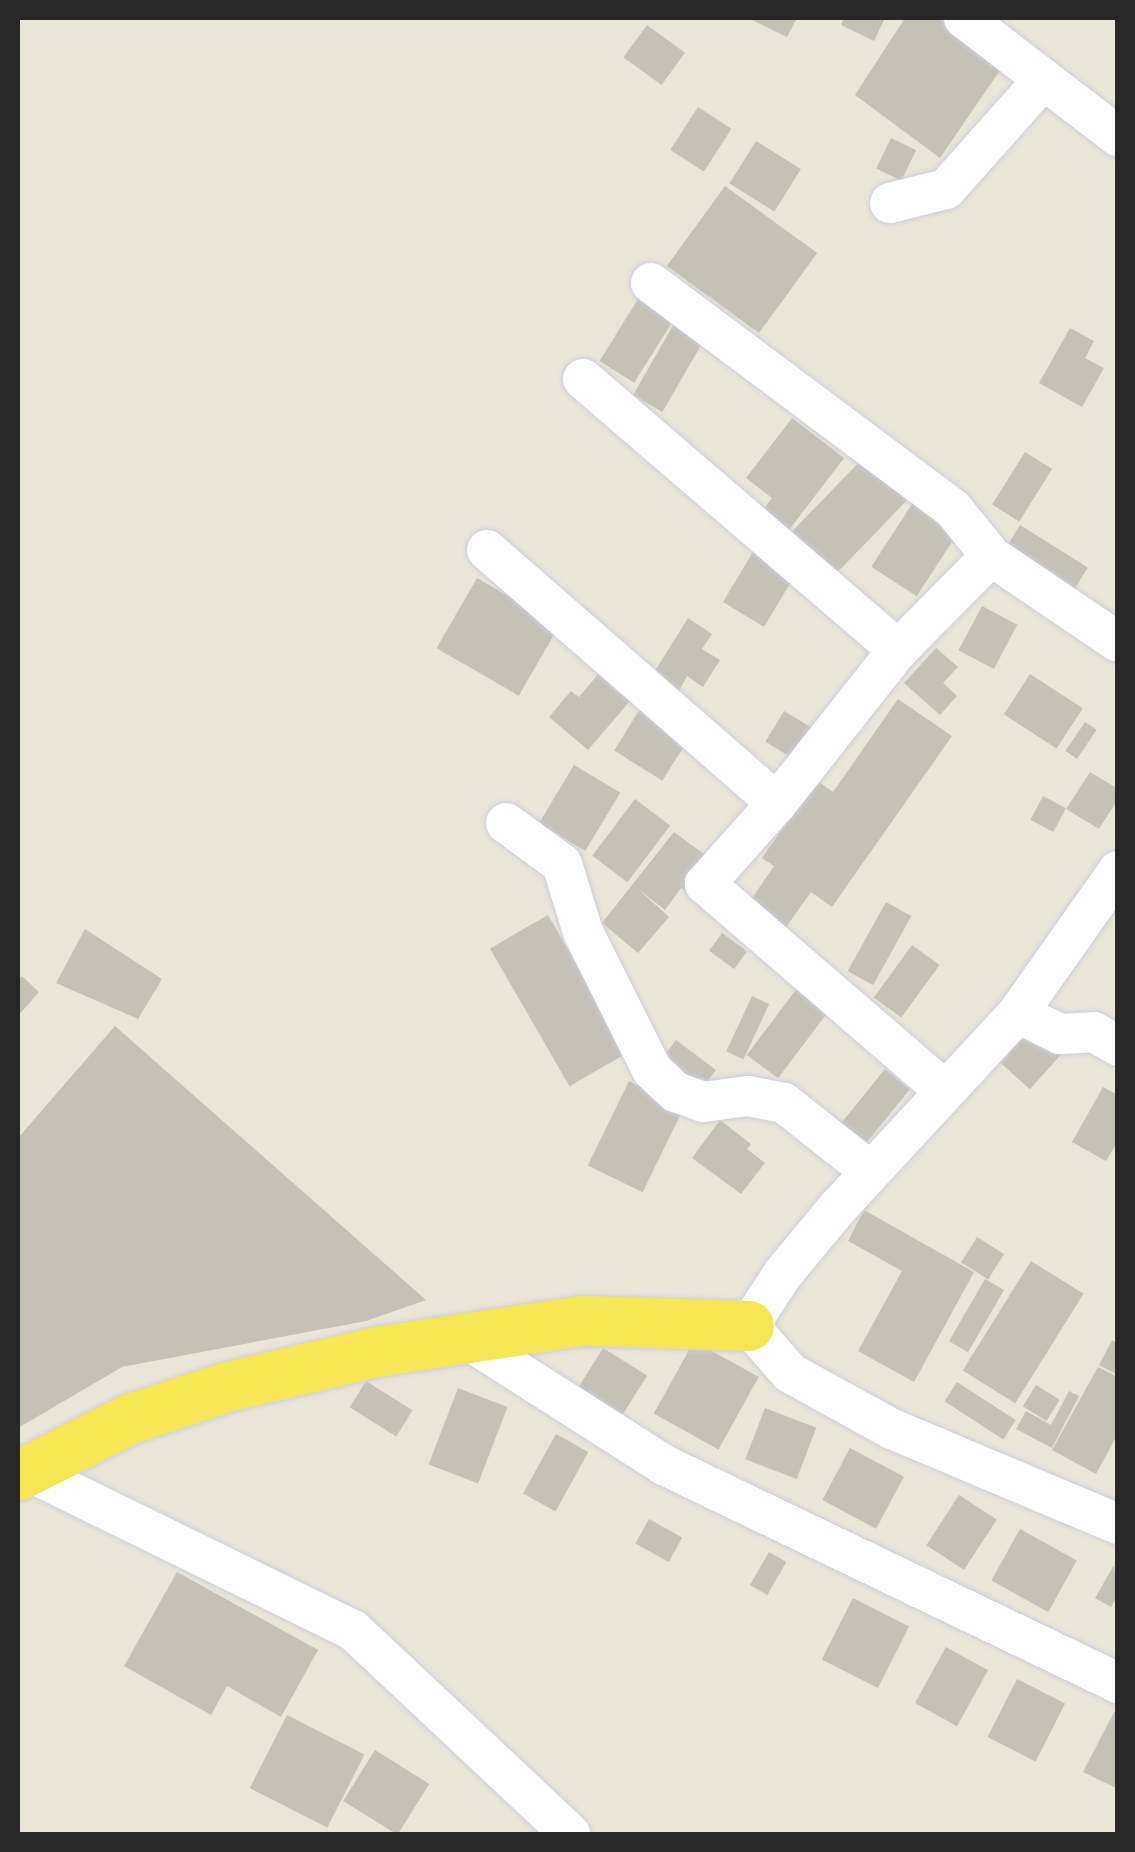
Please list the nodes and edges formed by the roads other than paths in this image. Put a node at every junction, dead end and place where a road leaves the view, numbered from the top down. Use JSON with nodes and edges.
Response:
{"nodes":[{"id":1,"x":964,"y":18,"type":"edge"},
{"id":2,"x":1012,"y":32,"type":"edge"},
{"id":3,"x":1044,"y":79,"type":"junction"},
{"id":4,"x":1118,"y":136,"type":"edge"},
{"id":5,"x":890,"y":204,"type":"dead end"},
{"id":6,"x":651,"y":283,"type":"dead end"},
{"id":7,"x":583,"y":378,"type":"dead end"},
{"id":8,"x":487,"y":550,"type":"dead end"},
{"id":9,"x":992,"y":556,"type":"junction"},
{"id":10,"x":1118,"y":642,"type":"edge"},
{"id":11,"x":898,"y":650,"type":"junction"},
{"id":12,"x":777,"y":803,"type":"junction"},
{"id":13,"x":506,"y":823,"type":"dead end"},
{"id":14,"x":1118,"y":871,"type":"edge"},
{"id":15,"x":1018,"y":1013,"type":"junction"},
{"id":16,"x":1118,"y":1046,"type":"edge"},
{"id":17,"x":944,"y":1090,"type":"junction"},
{"id":18,"x":870,"y":1171,"type":"junction"},
{"id":19,"x":749,"y":1326,"type":"junction"},
{"id":20,"x":468,"y":1340,"type":"junction"},
{"id":21,"x":23,"y":1474,"type":"edge"},
{"id":22,"x":1118,"y":1524,"type":"edge"},
{"id":23,"x":1118,"y":1682,"type":"edge"},
{"id":24,"x":570,"y":1834,"type":"edge"}],
"edges":[{"from":1,"to":2,"type":"street"},
{"from":2,"to":3,"type":"street"},
{"from":3,"to":4,"type":"street"},
{"from":3,"to":5,"type":"street"},
{"from":6,"to":9,"type":"street"},
{"from":7,"to":11,"type":"street"},
{"from":8,"to":12,"type":"street"},
{"from":9,"to":10,"type":"street"},
{"from":9,"to":11,"type":"street"},
{"from":11,"to":12,"type":"street"},
{"from":12,"to":17,"type":"street"},
{"from":13,"to":18,"type":"street"},
{"from":14,"to":15,"type":"street"},
{"from":15,"to":16,"type":"street"},
{"from":15,"to":17,"type":"street"},
{"from":17,"to":18,"type":"street"},
{"from":18,"to":19,"type":"street"},
{"from":19,"to":20,"type":"main road"},
{"from":19,"to":22,"type":"street"},
{"from":20,"to":21,"type":"main road"},
{"from":20,"to":23,"type":"street"},
{"from":21,"to":24,"type":"street"}]}
